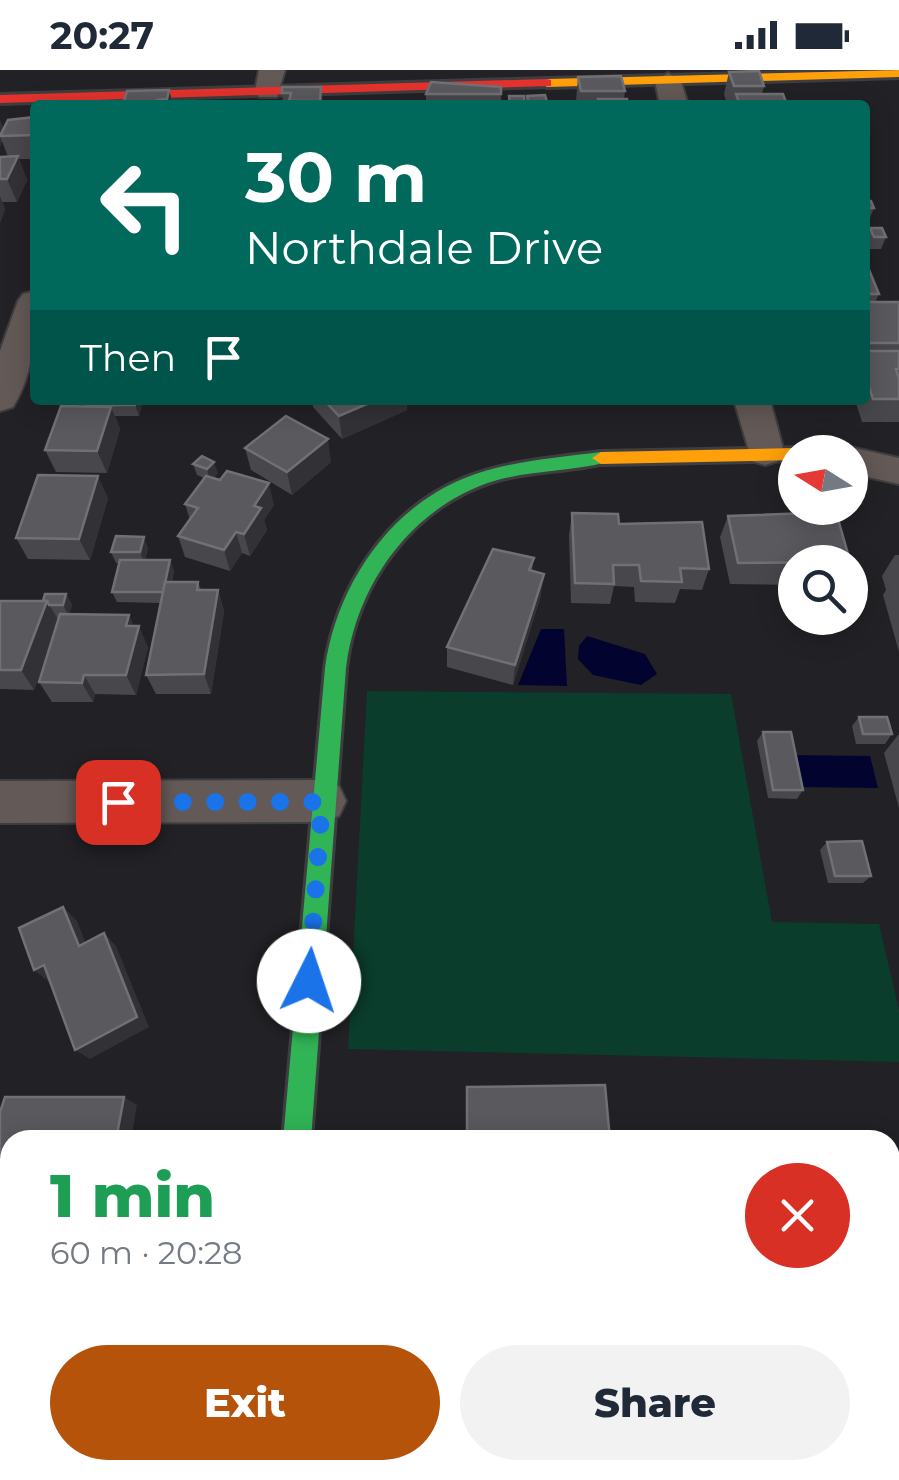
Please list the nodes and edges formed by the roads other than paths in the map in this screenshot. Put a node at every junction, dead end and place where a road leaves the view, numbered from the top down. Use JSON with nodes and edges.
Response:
{"nodes":[{"id":1,"x":899,"y":72,"type":"edge"},
{"id":2,"x":270,"y":81,"type":"edge"},
{"id":3,"x":671,"y":93,"type":"edge"},
{"id":4,"x":382,"y":97,"type":"edge"},
{"id":5,"x":0,"y":99,"type":"edge"},
{"id":6,"x":107,"y":100,"type":"edge"},
{"id":7,"x":30,"y":315,"type":"edge"},
{"id":8,"x":0,"y":399,"type":"edge"},
{"id":9,"x":755,"y":405,"type":"edge"},
{"id":10,"x":778,"y":449,"type":"edge"},
{"id":11,"x":778,"y":453,"type":"edge"},
{"id":12,"x":868,"y":464,"type":"edge"},
{"id":13,"x":899,"y":471,"type":"edge"},
{"id":14,"x":0,"y":802,"type":"edge"},
{"id":15,"x":322,"y":802,"type":"junction"},
{"id":16,"x":299,"y":1130,"type":"edge"}],
"edges":[{"from":1,"to":3,"type":"main road"},
{"from":2,"to":4,"type":"main road"},
{"from":2,"to":6,"type":"main road"},
{"from":3,"to":4,"type":"main road"},
{"from":5,"to":6,"type":"main road"},
{"from":7,"to":8,"type":"street"},
{"from":9,"to":10,"type":"street"},
{"from":11,"to":15,"type":"main road"},
{"from":12,"to":13,"type":"street"},
{"from":14,"to":15,"type":"street"},
{"from":15,"to":16,"type":"main road"}]}
